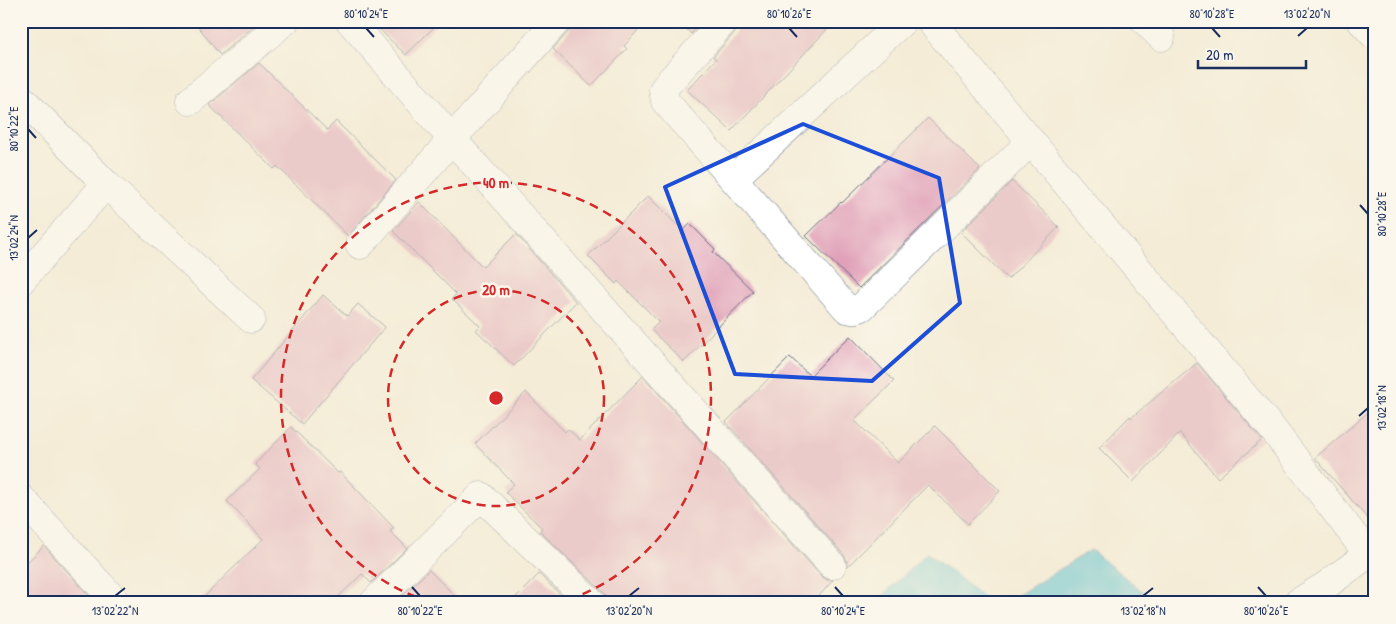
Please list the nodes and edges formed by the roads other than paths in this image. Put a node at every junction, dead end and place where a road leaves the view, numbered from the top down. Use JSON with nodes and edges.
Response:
{"nodes":[{"id":1,"x":285,"y":21,"type":"edge"},
{"id":2,"x":350,"y":21,"type":"edge"},
{"id":3,"x":557,"y":21,"type":"edge"},
{"id":4,"x":724,"y":21,"type":"edge"},
{"id":5,"x":902,"y":21,"type":"edge"},
{"id":6,"x":930,"y":21,"type":"edge"},
{"id":7,"x":1361,"y":21,"type":"edge"},
{"id":8,"x":1375,"y":36,"type":"edge"},
{"id":9,"x":21,"y":98,"type":"edge"},
{"id":10,"x":190,"y":101,"type":"dead end"},
{"id":11,"x":452,"y":139,"type":"junction"},
{"id":12,"x":1031,"y":142,"type":"junction"},
{"id":13,"x":733,"y":179,"type":"junction"},
{"id":14,"x":106,"y":184,"type":"junction"},
{"id":15,"x":360,"y":245,"type":"dead end"},
{"id":16,"x":21,"y":281,"type":"edge"},
{"id":17,"x":251,"y":319,"type":"dead end"},
{"id":18,"x":23,"y":507,"type":"edge"},
{"id":19,"x":1371,"y":552,"type":"edge"},
{"id":20,"x":832,"y":565,"type":"dead end"},
{"id":21,"x":118,"y":603,"type":"edge"},
{"id":22,"x":373,"y":603,"type":"edge"},
{"id":23,"x":592,"y":603,"type":"edge"},
{"id":24,"x":1297,"y":603,"type":"edge"}],
"edges":[{"from":1,"to":10,"type":"street"},
{"from":2,"to":11,"type":"street"},
{"from":3,"to":11,"type":"street"},
{"from":4,"to":13,"type":"street"},
{"from":5,"to":13,"type":"street"},
{"from":6,"to":12,"type":"street"},
{"from":7,"to":8,"type":"street"},
{"from":9,"to":14,"type":"street"},
{"from":11,"to":15,"type":"street"},
{"from":11,"to":20,"type":"street"},
{"from":12,"to":13,"type":"street"},
{"from":12,"to":19,"type":"street"},
{"from":14,"to":16,"type":"street"},
{"from":14,"to":17,"type":"street"},
{"from":18,"to":21,"type":"street"},
{"from":19,"to":24,"type":"street"},
{"from":22,"to":23,"type":"street"}]}
